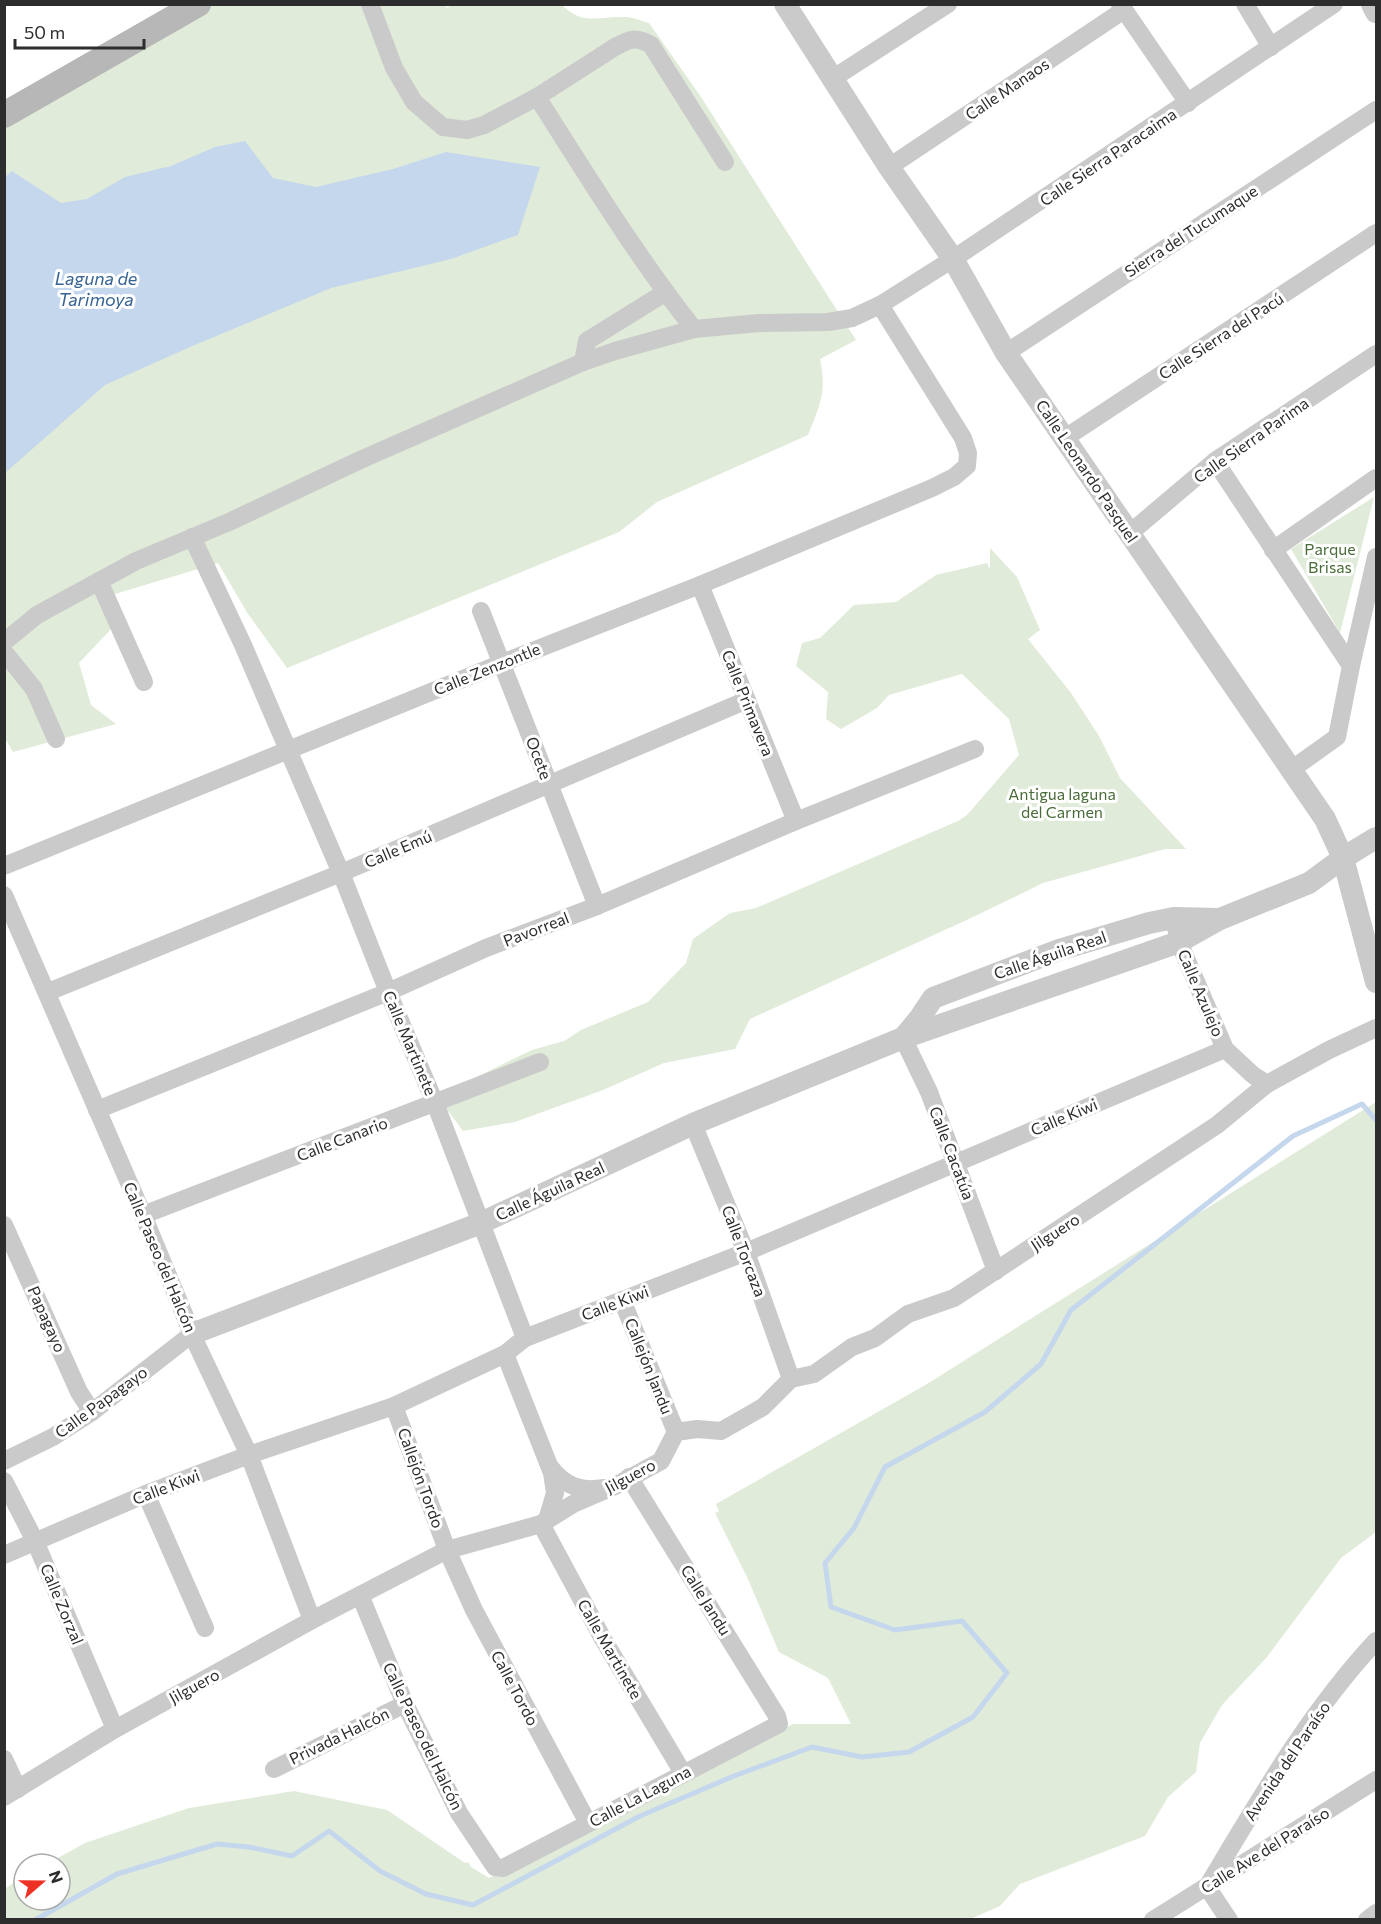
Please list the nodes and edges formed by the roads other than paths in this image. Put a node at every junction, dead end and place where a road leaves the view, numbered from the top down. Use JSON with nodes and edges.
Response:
{"nodes":[{"id":1,"x":198,"y":4,"type":"edge"},
{"id":2,"x":370,"y":4,"type":"edge"},
{"id":3,"x":785,"y":4,"type":"edge"},
{"id":4,"x":948,"y":4,"type":"edge"},
{"id":5,"x":1245,"y":4,"type":"edge"},
{"id":6,"x":1334,"y":4,"type":"edge"},
{"id":7,"x":1372,"y":4,"type":"edge"},
{"id":8,"x":1122,"y":7,"type":"edge"},
{"id":9,"x":1377,"y":12,"type":"edge"},
{"id":10,"x":1271,"y":47,"type":"junction"},
{"id":11,"x":832,"y":79,"type":"junction"},
{"id":12,"x":537,"y":97,"type":"junction"},
{"id":13,"x":1188,"y":103,"type":"junction"},
{"id":14,"x":1377,"y":110,"type":"edge"},
{"id":15,"x":4,"y":115,"type":"edge"},
{"id":16,"x":724,"y":162,"type":"dead end"},
{"id":17,"x":889,"y":167,"type":"junction"},
{"id":18,"x":1377,"y":233,"type":"edge"},
{"id":19,"x":954,"y":260,"type":"junction"},
{"id":20,"x":666,"y":292,"type":"junction"},
{"id":21,"x":879,"y":305,"type":"junction"},
{"id":22,"x":694,"y":329,"type":"junction"},
{"id":23,"x":1006,"y":353,"type":"junction"},
{"id":24,"x":1377,"y":354,"type":"edge"},
{"id":25,"x":582,"y":362,"type":"junction"},
{"id":26,"x":1065,"y":438,"type":"junction"},
{"id":27,"x":1215,"y":461,"type":"junction"},
{"id":28,"x":1377,"y":478,"type":"edge"},
{"id":29,"x":1130,"y":533,"type":"junction"},
{"id":30,"x":192,"y":537,"type":"junction"},
{"id":31,"x":1273,"y":550,"type":"junction"},
{"id":32,"x":1377,"y":557,"type":"edge"},
{"id":33,"x":99,"y":581,"type":"junction"},
{"id":34,"x":700,"y":585,"type":"junction"},
{"id":35,"x":481,"y":611,"type":"dead end"},
{"id":36,"x":4,"y":642,"type":"edge"},
{"id":37,"x":4,"y":652,"type":"edge"},
{"id":38,"x":502,"y":663,"type":"junction"},
{"id":39,"x":1351,"y":666,"type":"junction"},
{"id":40,"x":144,"y":682,"type":"dead end"},
{"id":41,"x":747,"y":700,"type":"junction"},
{"id":42,"x":56,"y":739,"type":"dead end"},
{"id":43,"x":975,"y":749,"type":"dead end"},
{"id":44,"x":288,"y":751,"type":"junction"},
{"id":45,"x":1292,"y":769,"type":"junction"},
{"id":46,"x":550,"y":785,"type":"junction"},
{"id":47,"x":796,"y":821,"type":"junction"},
{"id":48,"x":1377,"y":838,"type":"edge"},
{"id":49,"x":1343,"y":858,"type":"junction"},
{"id":50,"x":4,"y":866,"type":"edge"},
{"id":51,"x":341,"y":873,"type":"junction"},
{"id":52,"x":4,"y":895,"type":"edge"},
{"id":53,"x":597,"y":906,"type":"junction"},
{"id":54,"x":1174,"y":918,"type":"junction"},
{"id":55,"x":1220,"y":919,"type":"junction"},
{"id":56,"x":1377,"y":925,"type":"edge"},
{"id":57,"x":1179,"y":942,"type":"junction"},
{"id":58,"x":1367,"y":947,"type":"junction"},
{"id":59,"x":1377,"y":982,"type":"edge"},
{"id":60,"x":48,"y":992,"type":"junction"},
{"id":61,"x":388,"y":992,"type":"junction"},
{"id":62,"x":1377,"y":1028,"type":"edge"},
{"id":63,"x":903,"y":1038,"type":"junction"},
{"id":64,"x":1225,"y":1049,"type":"junction"},
{"id":65,"x":540,"y":1062,"type":"dead end"},
{"id":66,"x":1267,"y":1084,"type":"junction"},
{"id":67,"x":435,"y":1103,"type":"junction"},
{"id":68,"x":97,"y":1110,"type":"junction"},
{"id":69,"x":693,"y":1124,"type":"junction"},
{"id":70,"x":957,"y":1162,"type":"junction"},
{"id":71,"x":143,"y":1215,"type":"junction"},
{"id":72,"x":481,"y":1223,"type":"junction"},
{"id":73,"x":4,"y":1225,"type":"edge"},
{"id":74,"x":746,"y":1252,"type":"junction"},
{"id":75,"x":996,"y":1270,"type":"junction"},
{"id":76,"x":622,"y":1300,"type":"junction"},
{"id":77,"x":192,"y":1334,"type":"junction"},
{"id":78,"x":525,"y":1338,"type":"junction"},
{"id":79,"x":505,"y":1354,"type":"junction"},
{"id":80,"x":791,"y":1380,"type":"junction"},
{"id":81,"x":394,"y":1406,"type":"junction"},
{"id":82,"x":92,"y":1412,"type":"junction"},
{"id":83,"x":676,"y":1432,"type":"junction"},
{"id":84,"x":249,"y":1455,"type":"junction"},
{"id":85,"x":4,"y":1461,"type":"edge"},
{"id":86,"x":549,"y":1466,"type":"junction"},
{"id":87,"x":4,"y":1480,"type":"edge"},
{"id":88,"x":622,"y":1482,"type":"junction"},
{"id":89,"x":146,"y":1494,"type":"junction"},
{"id":90,"x":544,"y":1522,"type":"junction"},
{"id":91,"x":35,"y":1541,"type":"junction"},
{"id":92,"x":447,"y":1550,"type":"junction"},
{"id":93,"x":4,"y":1554,"type":"edge"},
{"id":94,"x":360,"y":1595,"type":"junction"},
{"id":95,"x":312,"y":1620,"type":"junction"},
{"id":96,"x":205,"y":1628,"type":"dead end"},
{"id":97,"x":1377,"y":1641,"type":"edge"},
{"id":98,"x":405,"y":1704,"type":"junction"},
{"id":99,"x":780,"y":1724,"type":"joint"},
{"id":100,"x":115,"y":1729,"type":"junction"},
{"id":101,"x":4,"y":1760,"type":"edge"},
{"id":102,"x":274,"y":1769,"type":"dead end"},
{"id":103,"x":682,"y":1773,"type":"junction"},
{"id":104,"x":1377,"y":1780,"type":"edge"},
{"id":105,"x":11,"y":1793,"type":"edge"},
{"id":106,"x":588,"y":1823,"type":"junction"},
{"id":107,"x":500,"y":1869,"type":"joint"},
{"id":108,"x":1207,"y":1887,"type":"junction"},
{"id":109,"x":1377,"y":1913,"type":"edge"},
{"id":110,"x":1153,"y":1920,"type":"edge"},
{"id":111,"x":1229,"y":1920,"type":"edge"},
{"id":112,"x":1367,"y":1920,"type":"edge"}],
"edges":[{"from":1,"to":15,"type":"main road"},
{"from":2,"to":12,"type":"street"},
{"from":3,"to":11,"type":"street","name":"Calle Leonardo Pasquel"},
{"from":4,"to":11,"type":"street"},
{"from":5,"to":10,"type":"street"},
{"from":6,"to":10,"type":"street","name":"Calle Sierra Paracaima"},
{"from":7,"to":9,"type":"street"},
{"from":8,"to":13,"type":"street"},
{"from":8,"to":17,"type":"street","name":"Calle Manaos"},
{"from":10,"to":13,"type":"street","name":"Calle Sierra Paracaima"},
{"from":11,"to":17,"type":"street","name":"Calle Leonardo Pasquel"},
{"from":12,"to":16,"type":"street"},
{"from":12,"to":20,"type":"street"},
{"from":13,"to":19,"type":"street","name":"Calle Sierra Paracaima"},
{"from":14,"to":23,"type":"street","name":"Sierra del Tucumaque"},
{"from":17,"to":19,"type":"street","name":"Calle Leonardo Pasquel"},
{"from":18,"to":26,"type":"street","name":"Calle Sierra del Pacú"},
{"from":19,"to":21,"type":"street","name":"Calle Sierra Paracaima"},
{"from":19,"to":23,"type":"street","name":"Calle Leonardo Pasquel"},
{"from":20,"to":22,"type":"street"},
{"from":20,"to":25,"type":"street"},
{"from":21,"to":22,"type":"street","name":"Calle Sierra Paracaima"},
{"from":21,"to":34,"type":"street","name":"Calle Zenzontle"},
{"from":22,"to":25,"type":"street","name":"Calle Sierra Paracaima"},
{"from":23,"to":26,"type":"street","name":"Calle Leonardo Pasquel"},
{"from":24,"to":27,"type":"street","name":"Calle Sierra Parima"},
{"from":25,"to":30,"type":"street","name":"Calle Sierra Paracaima"},
{"from":26,"to":29,"type":"street","name":"Calle Leonardo Pasquel"},
{"from":27,"to":29,"type":"street","name":"Calle Sierra Parima"},
{"from":27,"to":31,"type":"street"},
{"from":28,"to":31,"type":"street"},
{"from":29,"to":45,"type":"street","name":"Calle Leonardo Pasquel"},
{"from":30,"to":33,"type":"street","name":"Calle Sierra Paracaima"},
{"from":30,"to":44,"type":"street","name":"Calle Martinete"},
{"from":31,"to":39,"type":"street"},
{"from":32,"to":39,"type":"street"},
{"from":33,"to":36,"type":"street","name":"Calle Sierra Paracaima"},
{"from":33,"to":40,"type":"street"},
{"from":34,"to":38,"type":"street","name":"Calle Zenzontle"},
{"from":34,"to":41,"type":"street","name":"Calle Primavera"},
{"from":35,"to":38,"type":"street","name":"Ocete"},
{"from":37,"to":42,"type":"street"},
{"from":38,"to":44,"type":"street","name":"Calle Zenzontle"},
{"from":38,"to":46,"type":"street","name":"Ocete"},
{"from":39,"to":45,"type":"street"},
{"from":41,"to":46,"type":"street","name":"Calle Emú"},
{"from":41,"to":47,"type":"street","name":"Calle Primavera"},
{"from":43,"to":47,"type":"street","name":"Pavorreal"},
{"from":44,"to":50,"type":"street","name":"Calle Zenzontle"},
{"from":44,"to":51,"type":"street","name":"Calle Martinete"},
{"from":45,"to":49,"type":"street","name":"Calle Leonardo Pasquel"},
{"from":46,"to":51,"type":"street","name":"Calle Emú"},
{"from":46,"to":53,"type":"street","name":"Ocete"},
{"from":47,"to":53,"type":"street","name":"Pavorreal"},
{"from":48,"to":49,"type":"street","name":"Calle Águila Real"},
{"from":49,"to":55,"type":"street","name":"Calle Águila Real"},
{"from":49,"to":58,"type":"street","name":"Calle Leonardo Pasquel"},
{"from":51,"to":60,"type":"street","name":"Calle Emú"},
{"from":51,"to":61,"type":"street","name":"Calle Martinete"},
{"from":52,"to":60,"type":"street","name":"Calle Paseo del Halcón"},
{"from":53,"to":61,"type":"street","name":"Pavorreal"},
{"from":54,"to":55,"type":"street","name":"Calle Águila Real"},
{"from":54,"to":57,"type":"street","name":"Calle Azulejo"},
{"from":54,"to":63,"type":"street","name":"Calle Águila Real"},
{"from":55,"to":57,"type":"street","name":"Calle Águila Real"},
{"from":56,"to":58,"type":"street"},
{"from":57,"to":63,"type":"street","name":"Calle Águila Real"},
{"from":57,"to":64,"type":"street","name":"Calle Azulejo"},
{"from":58,"to":59,"type":"street","name":"Calle Leonardo Pasquel"},
{"from":60,"to":68,"type":"street","name":"Calle Paseo del Halcón"},
{"from":61,"to":67,"type":"street","name":"Calle Martinete"},
{"from":61,"to":68,"type":"street","name":"Pavorreal"},
{"from":62,"to":66,"type":"street","name":"Jilguero"},
{"from":63,"to":69,"type":"street","name":"Calle Águila Real"},
{"from":63,"to":70,"type":"street","name":"Calle Cacatúa"},
{"from":64,"to":66,"type":"street","name":"Calle Azulejo"},
{"from":64,"to":70,"type":"street","name":"Calle Kiwi"},
{"from":65,"to":67,"type":"street","name":"Calle Canario"},
{"from":66,"to":75,"type":"street","name":"Jilguero"},
{"from":67,"to":71,"type":"street","name":"Calle Canario"},
{"from":67,"to":72,"type":"street","name":"Calle Martinete"},
{"from":68,"to":71,"type":"street","name":"Calle Paseo del Halcón"},
{"from":69,"to":72,"type":"street","name":"Calle Águila Real"},
{"from":69,"to":74,"type":"street","name":"Calle Torcaza"},
{"from":70,"to":74,"type":"street","name":"Calle Kiwi"},
{"from":70,"to":75,"type":"street","name":"Calle Cacatúa"},
{"from":71,"to":77,"type":"street","name":"Calle Paseo del Halcón"},
{"from":72,"to":77,"type":"street","name":"Calle Águila Real"},
{"from":72,"to":78,"type":"street","name":"Calle Martinete"},
{"from":73,"to":82,"type":"street","name":"Papagayo"},
{"from":74,"to":76,"type":"street","name":"Calle Kiwi"},
{"from":74,"to":80,"type":"street","name":"Calle Torcaza"},
{"from":75,"to":80,"type":"street","name":"Jilguero"},
{"from":76,"to":78,"type":"street","name":"Calle Kiwi"},
{"from":76,"to":83,"type":"street","name":"Callejón Jandu"},
{"from":77,"to":82,"type":"street","name":"Calle Papagayo"},
{"from":77,"to":84,"type":"street","name":"Calle Paseo del Halcón"},
{"from":78,"to":79,"type":"street","name":"Calle Kiwi"},
{"from":79,"to":81,"type":"street","name":"Calle Kiwi"},
{"from":79,"to":86,"type":"street"},
{"from":80,"to":83,"type":"street","name":"Jilguero"},
{"from":81,"to":84,"type":"street","name":"Calle Kiwi"},
{"from":81,"to":92,"type":"street","name":"Callejón Tordo"},
{"from":82,"to":85,"type":"street","name":"Calle Papagayo"},
{"from":83,"to":88,"type":"street","name":"Jilguero"},
{"from":84,"to":89,"type":"street","name":"Calle Kiwi"},
{"from":84,"to":95,"type":"street","name":"Calle Paseo del Halcón"},
{"from":86,"to":88,"type":"street"},
{"from":86,"to":90,"type":"street"},
{"from":87,"to":91,"type":"street","name":"Calle Zorzal"},
{"from":88,"to":90,"type":"street","name":"Jilguero"},
{"from":88,"to":99,"type":"street","name":"Calle Jandu"},
{"from":89,"to":91,"type":"street","name":"Calle Kiwi"},
{"from":89,"to":96,"type":"street"},
{"from":90,"to":92,"type":"street","name":"Jilguero"},
{"from":90,"to":103,"type":"street","name":"Calle Martinete"},
{"from":91,"to":93,"type":"street","name":"Calle Kiwi"},
{"from":91,"to":100,"type":"street","name":"Calle Zorzal"},
{"from":92,"to":94,"type":"street","name":"Jilguero"},
{"from":92,"to":106,"type":"street","name":"Calle Tordo"},
{"from":94,"to":95,"type":"street","name":"Jilguero"},
{"from":94,"to":98,"type":"street","name":"Calle Paseo del Halcón"},
{"from":95,"to":100,"type":"street","name":"Jilguero"},
{"from":97,"to":108,"type":"street","name":"Avenida del Paraíso"},
{"from":98,"to":102,"type":"street","name":"Privada Halcón"},
{"from":98,"to":107,"type":"street","name":"Calle Paseo del Halcón"},
{"from":99,"to":103,"type":"street","name":"Calle La Laguna"},
{"from":100,"to":105,"type":"street","name":"Jilguero"},
{"from":101,"to":105,"type":"street"},
{"from":103,"to":106,"type":"street","name":"Calle La Laguna"},
{"from":104,"to":108,"type":"street","name":"Calle Ave del Paraíso"},
{"from":106,"to":107,"type":"street","name":"Calle La Laguna"},
{"from":108,"to":110,"type":"street","name":"Calle Ave del Paraíso"},
{"from":108,"to":111,"type":"street"},
{"from":109,"to":112,"type":"street"}]}
